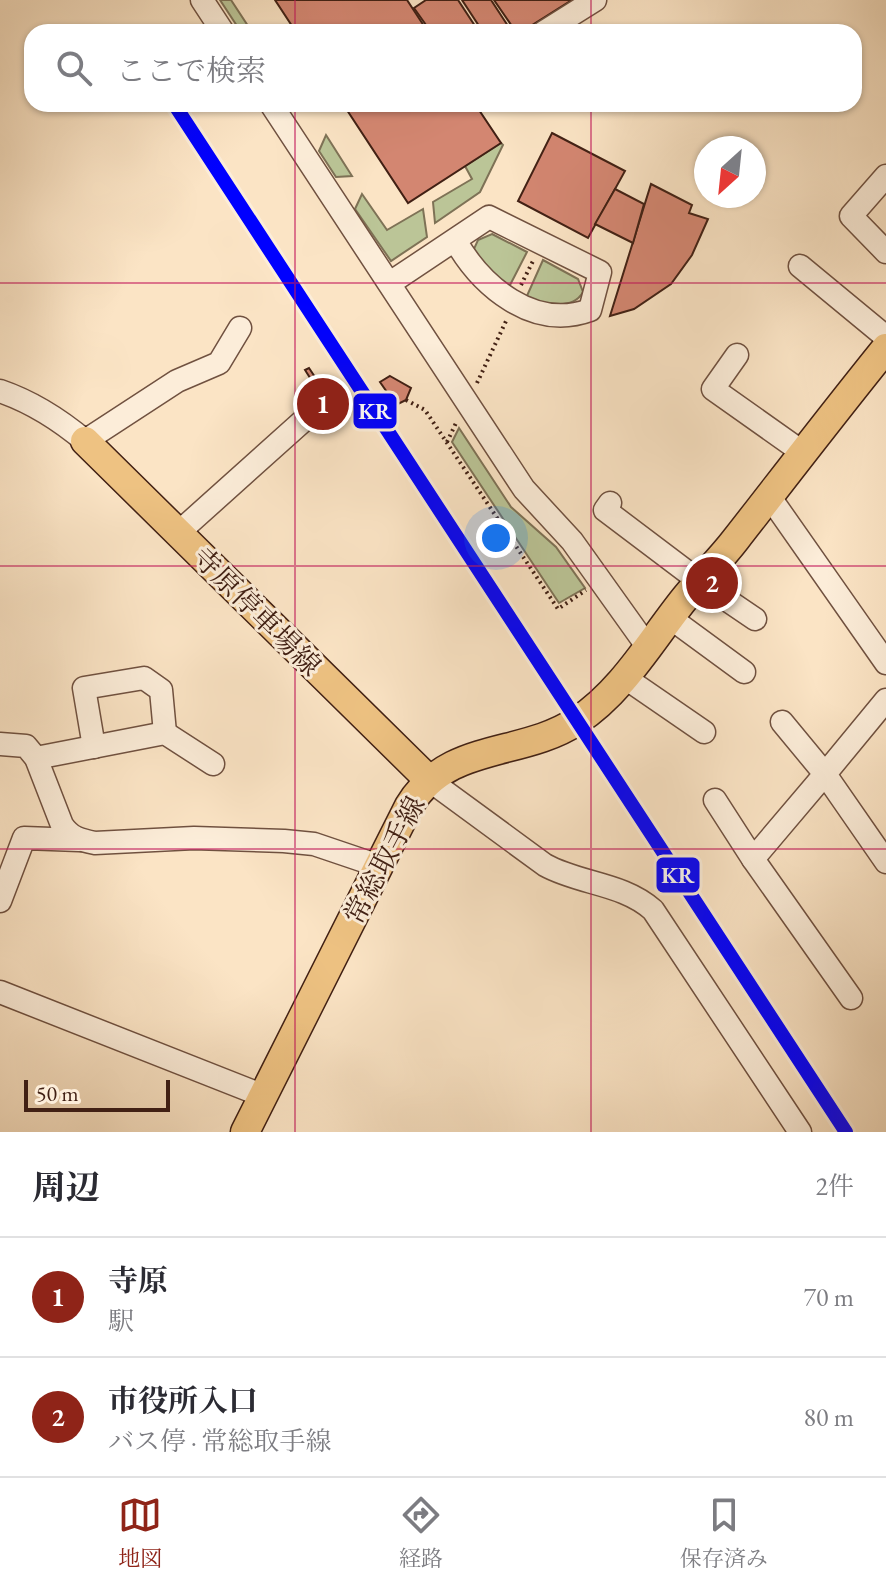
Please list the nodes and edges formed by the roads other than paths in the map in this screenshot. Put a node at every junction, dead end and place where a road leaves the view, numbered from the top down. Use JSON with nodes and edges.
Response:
{"nodes":[{"id":1,"x":202,"y":0,"type":"edge"},
{"id":2,"x":595,"y":0,"type":"edge"},
{"id":3,"x":218,"y":24,"type":"edge"},
{"id":4,"x":557,"y":24,"type":"edge"},
{"id":5,"x":276,"y":112,"type":"edge"},
{"id":6,"x":886,"y":176,"type":"edge"},
{"id":7,"x":455,"y":240,"type":"junction"},
{"id":8,"x":886,"y":252,"type":"edge"},
{"id":9,"x":800,"y":266,"type":"dead end"},
{"id":10,"x":390,"y":283,"type":"junction"},
{"id":11,"x":240,"y":328,"type":"dead end"},
{"id":12,"x":886,"y":337,"type":"edge"},
{"id":13,"x":886,"y":348,"type":"edge"},
{"id":14,"x":737,"y":355,"type":"dead end"},
{"id":15,"x":0,"y":391,"type":"edge"},
{"id":16,"x":314,"y":411,"type":"dead end"},
{"id":17,"x":85,"y":441,"type":"junction"},
{"id":18,"x":802,"y":452,"type":"junction"},
{"id":19,"x":769,"y":496,"type":"junction"},
{"id":20,"x":610,"y":503,"type":"dead end"},
{"id":21,"x":178,"y":533,"type":"junction"},
{"id":22,"x":699,"y":581,"type":"junction"},
{"id":23,"x":669,"y":617,"type":"junction"},
{"id":24,"x":755,"y":619,"type":"dead end"},
{"id":25,"x":647,"y":646,"type":"junction"},
{"id":26,"x":886,"y":663,"type":"edge"},
{"id":27,"x":744,"y":672,"type":"dead end"},
{"id":28,"x":624,"y":677,"type":"junction"},
{"id":29,"x":886,"y":700,"type":"edge"},
{"id":30,"x":782,"y":722,"type":"dead end"},
{"id":31,"x":704,"y":732,"type":"dead end"},
{"id":32,"x":165,"y":733,"type":"junction"},
{"id":33,"x":0,"y":744,"type":"edge"},
{"id":34,"x":94,"y":747,"type":"junction"},
{"id":35,"x":36,"y":758,"type":"junction"},
{"id":36,"x":213,"y":764,"type":"dead end"},
{"id":37,"x":825,"y":774,"type":"junction"},
{"id":38,"x":429,"y":780,"type":"junction"},
{"id":39,"x":715,"y":800,"type":"dead end"},
{"id":40,"x":79,"y":840,"type":"junction"},
{"id":41,"x":753,"y":859,"type":"junction"},
{"id":42,"x":886,"y":862,"type":"edge"},
{"id":43,"x":379,"y":866,"type":"junction"},
{"id":44,"x":0,"y":901,"type":"edge"},
{"id":45,"x":0,"y":992,"type":"edge"},
{"id":46,"x":851,"y":998,"type":"dead end"},
{"id":47,"x":264,"y":1096,"type":"junction"},
{"id":48,"x":245,"y":1132,"type":"edge"},
{"id":49,"x":800,"y":1132,"type":"edge"}],
"edges":[{"from":1,"to":3,"type":"street"},
{"from":2,"to":4,"type":"street"},
{"from":5,"to":10,"type":"street"},
{"from":6,"to":8,"type":"street"},
{"from":7,"to":7,"type":"street"},
{"from":7,"to":10,"type":"street"},
{"from":9,"to":12,"type":"street"},
{"from":10,"to":25,"type":"street"},
{"from":11,"to":17,"type":"street"},
{"from":13,"to":18,"type":"main road","name":"常総取手線"},
{"from":14,"to":18,"type":"street"},
{"from":15,"to":17,"type":"street"},
{"from":16,"to":21,"type":"street"},
{"from":17,"to":21,"type":"main road","name":"寺原停車場線"},
{"from":18,"to":19,"type":"main road","name":"常総取手線"},
{"from":19,"to":22,"type":"main road","name":"常総取手線"},
{"from":19,"to":26,"type":"street"},
{"from":20,"to":22,"type":"street"},
{"from":21,"to":38,"type":"main road","name":"寺原停車場線"},
{"from":22,"to":23,"type":"main road","name":"常総取手線"},
{"from":22,"to":24,"type":"street"},
{"from":23,"to":25,"type":"main road","name":"常総取手線"},
{"from":23,"to":27,"type":"street"},
{"from":25,"to":28,"type":"main road","name":"常総取手線"},
{"from":28,"to":31,"type":"street"},
{"from":28,"to":38,"type":"main road","name":"常総取手線"},
{"from":29,"to":37,"type":"street"},
{"from":30,"to":37,"type":"street"},
{"from":32,"to":34,"type":"street"},
{"from":32,"to":34,"type":"street"},
{"from":32,"to":36,"type":"street"},
{"from":33,"to":35,"type":"street"},
{"from":34,"to":35,"type":"street"},
{"from":35,"to":40,"type":"street"},
{"from":37,"to":41,"type":"street"},
{"from":37,"to":42,"type":"street"},
{"from":38,"to":43,"type":"main road","name":"常総取手線"},
{"from":38,"to":49,"type":"street"},
{"from":39,"to":41,"type":"street"},
{"from":40,"to":43,"type":"street"},
{"from":40,"to":44,"type":"street"},
{"from":41,"to":46,"type":"street"},
{"from":43,"to":47,"type":"main road","name":"常総取手線"},
{"from":45,"to":47,"type":"street"},
{"from":47,"to":48,"type":"main road","name":"常総取手線"}]}
